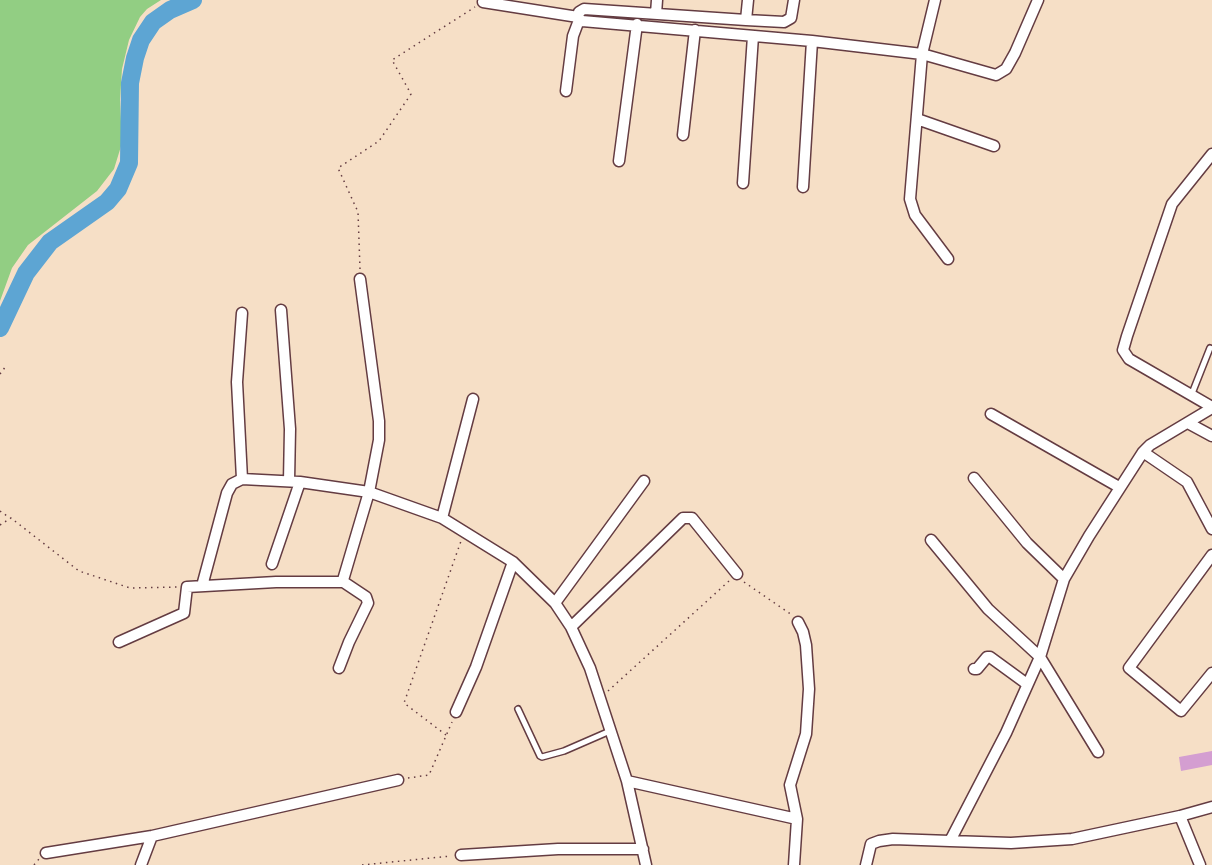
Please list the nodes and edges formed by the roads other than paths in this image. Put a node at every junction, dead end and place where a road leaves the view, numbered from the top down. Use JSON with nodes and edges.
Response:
{"nodes":[{"id":1,"x":657,"y":0,"type":"edge"},
{"id":2,"x":748,"y":0,"type":"edge"},
{"id":3,"x":794,"y":0,"type":"edge"},
{"id":4,"x":935,"y":0,"type":"edge"},
{"id":5,"x":1038,"y":0,"type":"edge"},
{"id":6,"x":483,"y":2,"type":"road end"},
{"id":7,"x":656,"y":14,"type":"junction"},
{"id":8,"x":579,"y":19,"type":"junction"},
{"id":9,"x":746,"y":20,"type":"junction"},
{"id":10,"x":637,"y":24,"type":"junction"},
{"id":11,"x":695,"y":30,"type":"junction"},
{"id":12,"x":753,"y":36,"type":"junction"},
{"id":13,"x":812,"y":41,"type":"junction"},
{"id":14,"x":922,"y":54,"type":"junction"},
{"id":15,"x":566,"y":91,"type":"dead end"},
{"id":16,"x":917,"y":119,"type":"junction"},
{"id":17,"x":683,"y":135,"type":"dead end"},
{"id":18,"x":994,"y":146,"type":"dead end"},
{"id":19,"x":1212,"y":154,"type":"edge"},
{"id":20,"x":619,"y":161,"type":"dead end"},
{"id":21,"x":744,"y":183,"type":"dead end"},
{"id":22,"x":803,"y":187,"type":"dead end"},
{"id":23,"x":948,"y":259,"type":"dead end"},
{"id":24,"x":360,"y":279,"type":"road end"},
{"id":25,"x":281,"y":310,"type":"dead end"},
{"id":26,"x":242,"y":313,"type":"dead end"},
{"id":27,"x":1210,"y":348,"type":"dead end"},
{"id":28,"x":1191,"y":396,"type":"junction"},
{"id":29,"x":473,"y":399,"type":"dead end"},
{"id":30,"x":1212,"y":408,"type":"edge"},
{"id":31,"x":991,"y":414,"type":"dead end"},
{"id":32,"x":1188,"y":423,"type":"junction"},
{"id":33,"x":1212,"y":436,"type":"edge"},
{"id":34,"x":1143,"y":452,"type":"junction"},
{"id":35,"x":975,"y":478,"type":"dead end"},
{"id":36,"x":242,"y":479,"type":"junction"},
{"id":37,"x":294,"y":481,"type":"junction"},
{"id":38,"x":644,"y":481,"type":"dead end"},
{"id":39,"x":1119,"y":487,"type":"junction"},
{"id":40,"x":369,"y":492,"type":"junction"},
{"id":41,"x":442,"y":518,"type":"junction"},
{"id":42,"x":1212,"y":529,"type":"edge"},
{"id":43,"x":931,"y":540,"type":"dead end"},
{"id":44,"x":1212,"y":555,"type":"edge"},
{"id":45,"x":513,"y":562,"type":"junction"},
{"id":46,"x":272,"y":564,"type":"dead end"},
{"id":47,"x":737,"y":574,"type":"road end"},
{"id":48,"x":1064,"y":579,"type":"junction"},
{"id":49,"x":342,"y":581,"type":"junction"},
{"id":50,"x":202,"y":586,"type":"junction"},
{"id":51,"x":555,"y":603,"type":"junction"},
{"id":52,"x":798,"y":622,"type":"road end"},
{"id":53,"x":571,"y":627,"type":"junction"},
{"id":54,"x":119,"y":642,"type":"dead end"},
{"id":55,"x":1040,"y":657,"type":"junction"},
{"id":56,"x":339,"y":668,"type":"dead end"},
{"id":57,"x":974,"y":669,"type":"dead end"},
{"id":58,"x":1212,"y":673,"type":"edge"},
{"id":59,"x":1028,"y":684,"type":"junction"},
{"id":60,"x":518,"y":709,"type":"dead end"},
{"id":61,"x":456,"y":712,"type":"road end"},
{"id":62,"x":612,"y":731,"type":"junction"},
{"id":63,"x":1098,"y":752,"type":"dead end"},
{"id":64,"x":398,"y":780,"type":"road end"},
{"id":65,"x":627,"y":781,"type":"junction"},
{"id":66,"x":1212,"y":807,"type":"edge"},
{"id":67,"x":1180,"y":816,"type":"junction"},
{"id":68,"x":797,"y":819,"type":"junction"},
{"id":69,"x":152,"y":836,"type":"junction"},
{"id":70,"x":950,"y":841,"type":"junction"},
{"id":71,"x":643,"y":849,"type":"junction"},
{"id":72,"x":46,"y":853,"type":"dead end"},
{"id":73,"x":461,"y":855,"type":"road end"},
{"id":74,"x":141,"y":865,"type":"edge"},
{"id":75,"x":646,"y":865,"type":"edge"},
{"id":76,"x":794,"y":865,"type":"edge"},
{"id":77,"x":866,"y":865,"type":"edge"},
{"id":78,"x":1200,"y":865,"type":"edge"}],
"edges":[{"from":1,"to":7,"type":"street"},
{"from":2,"to":9,"type":"street"},
{"from":3,"to":9,"type":"street"},
{"from":4,"to":14,"type":"street"},
{"from":5,"to":14,"type":"street"},
{"from":6,"to":8,"type":"street"},
{"from":7,"to":8,"type":"street"},
{"from":7,"to":9,"type":"street"},
{"from":8,"to":10,"type":"street"},
{"from":8,"to":15,"type":"street"},
{"from":10,"to":11,"type":"street"},
{"from":10,"to":20,"type":"street"},
{"from":11,"to":12,"type":"street"},
{"from":11,"to":17,"type":"street"},
{"from":12,"to":13,"type":"street"},
{"from":12,"to":21,"type":"street"},
{"from":13,"to":14,"type":"street"},
{"from":13,"to":22,"type":"street"},
{"from":14,"to":16,"type":"street"},
{"from":16,"to":18,"type":"street"},
{"from":16,"to":23,"type":"street"},
{"from":19,"to":28,"type":"street"},
{"from":24,"to":40,"type":"street"},
{"from":25,"to":37,"type":"street"},
{"from":26,"to":36,"type":"street"},
{"from":27,"to":28,"type":"lane"},
{"from":28,"to":30,"type":"street"},
{"from":29,"to":41,"type":"street"},
{"from":30,"to":32,"type":"street"},
{"from":31,"to":39,"type":"street"},
{"from":32,"to":33,"type":"street"},
{"from":32,"to":34,"type":"street"},
{"from":34,"to":39,"type":"street"},
{"from":34,"to":42,"type":"street"},
{"from":35,"to":48,"type":"street"},
{"from":36,"to":37,"type":"street"},
{"from":36,"to":50,"type":"street"},
{"from":37,"to":40,"type":"street"},
{"from":37,"to":46,"type":"street"},
{"from":38,"to":51,"type":"street"},
{"from":39,"to":48,"type":"street"},
{"from":40,"to":41,"type":"street"},
{"from":40,"to":49,"type":"street"},
{"from":41,"to":45,"type":"street"},
{"from":43,"to":55,"type":"street"},
{"from":44,"to":58,"type":"street"},
{"from":45,"to":51,"type":"street"},
{"from":45,"to":61,"type":"street"},
{"from":47,"to":53,"type":"street"},
{"from":48,"to":55,"type":"street"},
{"from":49,"to":50,"type":"street"},
{"from":49,"to":56,"type":"street"},
{"from":50,"to":54,"type":"street"},
{"from":51,"to":53,"type":"street"},
{"from":52,"to":68,"type":"street"},
{"from":53,"to":62,"type":"street"},
{"from":55,"to":59,"type":"street"},
{"from":55,"to":63,"type":"street"},
{"from":57,"to":59,"type":"street"},
{"from":59,"to":70,"type":"street"},
{"from":60,"to":62,"type":"lane"},
{"from":62,"to":65,"type":"street"},
{"from":64,"to":69,"type":"street"},
{"from":65,"to":68,"type":"street"},
{"from":65,"to":71,"type":"street"},
{"from":66,"to":67,"type":"street"},
{"from":67,"to":70,"type":"street"},
{"from":67,"to":78,"type":"street"},
{"from":68,"to":76,"type":"street"},
{"from":69,"to":72,"type":"street"},
{"from":69,"to":74,"type":"street"},
{"from":70,"to":77,"type":"street"},
{"from":71,"to":73,"type":"street"},
{"from":71,"to":75,"type":"street"}]}
